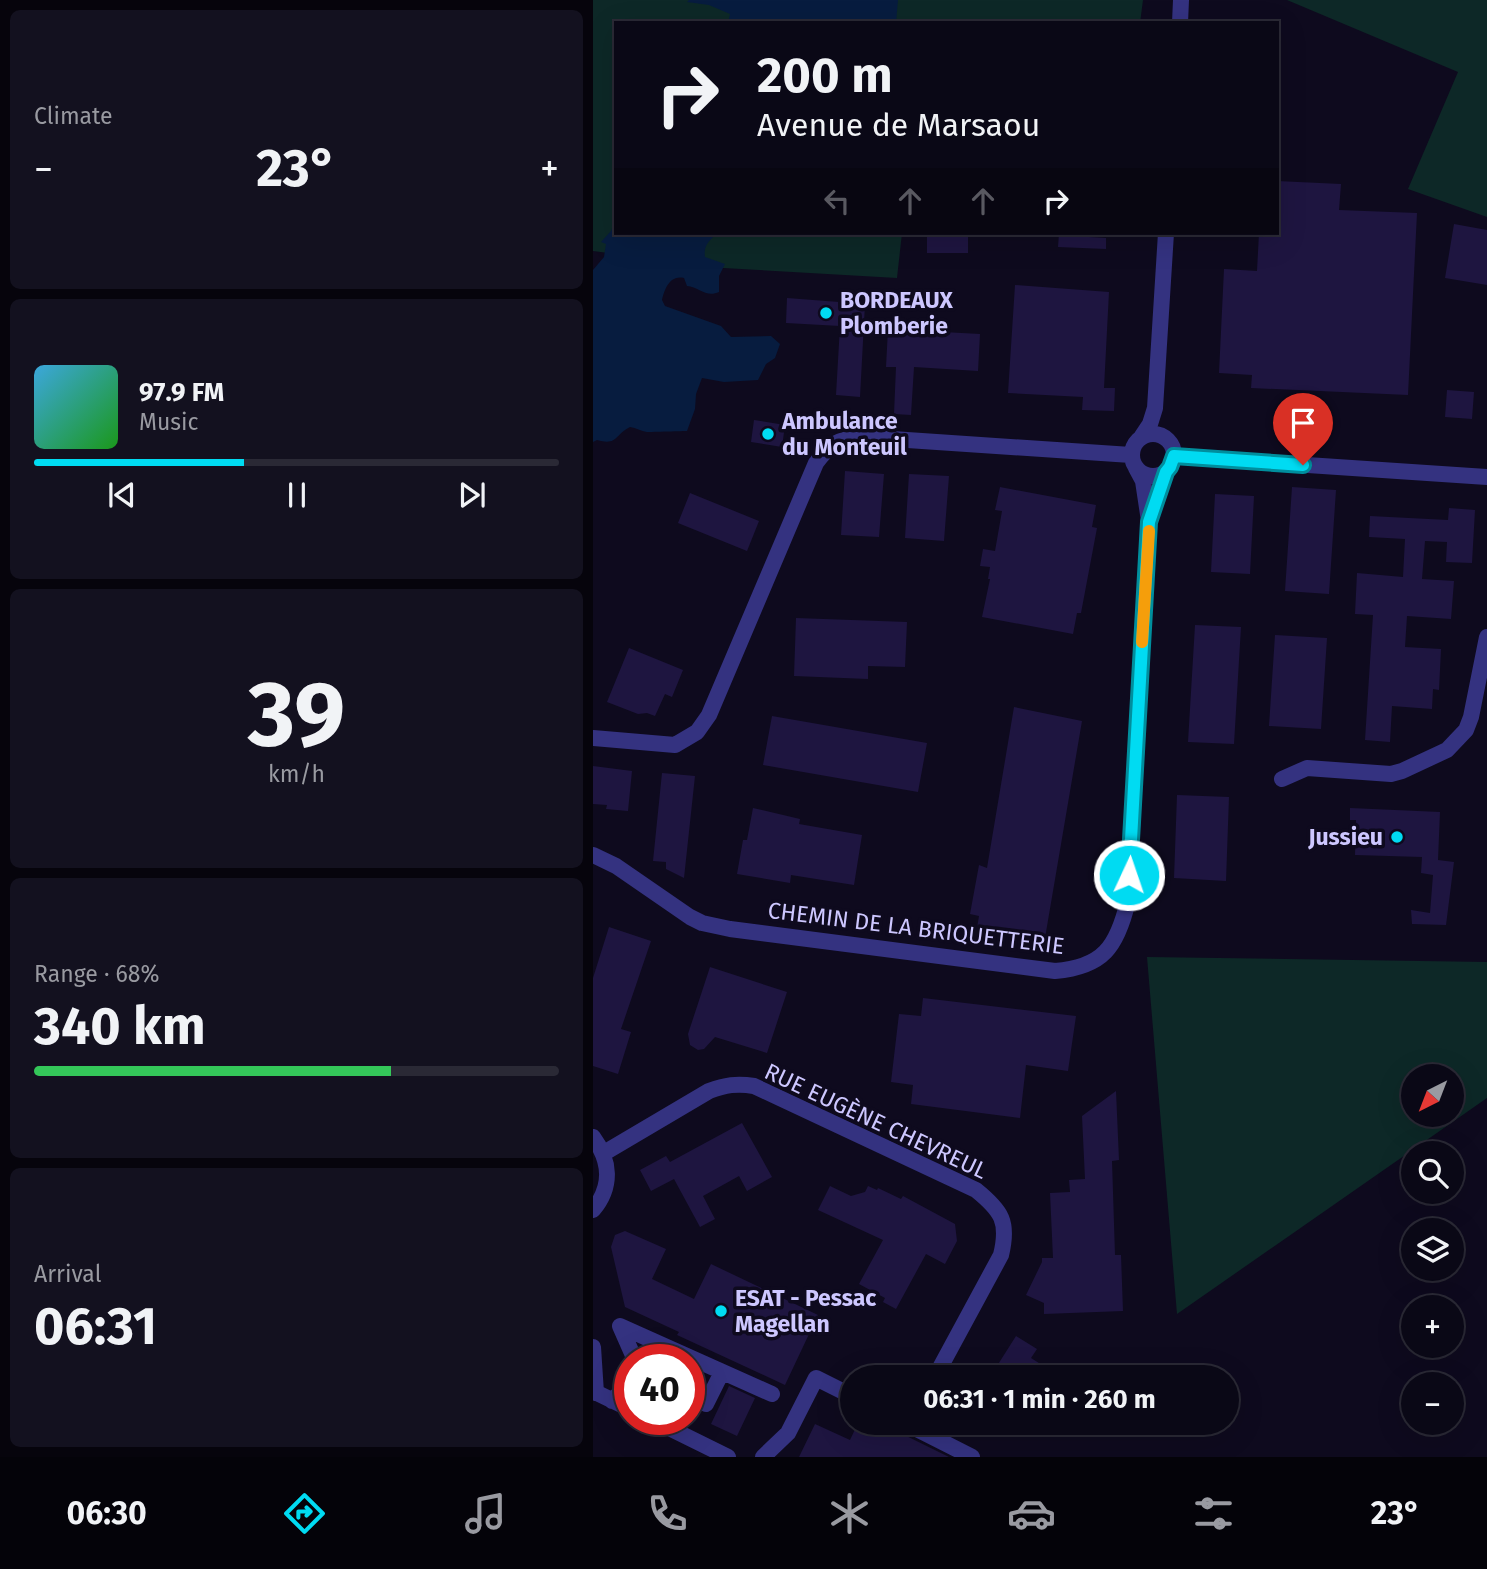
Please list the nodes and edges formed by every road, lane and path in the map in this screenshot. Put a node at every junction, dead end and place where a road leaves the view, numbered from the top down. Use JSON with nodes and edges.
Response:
{"nodes":[{"id":1,"x":1181,"y":0,"type":"edge"},
{"id":2,"x":1180,"y":21,"type":"edge"},
{"id":3,"x":1166,"y":235,"type":"edge"},
{"id":4,"x":1155,"y":408,"type":"junction"},
{"id":5,"x":1143,"y":436,"type":"junction"},
{"id":6,"x":1168,"y":440,"type":"junction"},
{"id":7,"x":1174,"y":456,"type":"junction"},
{"id":8,"x":1134,"y":461,"type":"junction"},
{"id":9,"x":1166,"y":472,"type":"junction"},
{"id":10,"x":1487,"y":477,"type":"edge"},
{"id":11,"x":1149,"y":522,"type":"junction"},
{"id":12,"x":1487,"y":637,"type":"edge"},
{"id":13,"x":593,"y":738,"type":"edge"},
{"id":14,"x":1282,"y":779,"type":"dead end"},
{"id":15,"x":593,"y":855,"type":"edge"},
{"id":16,"x":593,"y":1137,"type":"edge"},
{"id":17,"x":605,"y":1153,"type":"junction"},
{"id":18,"x":593,"y":1210,"type":"edge"},
{"id":19,"x":628,"y":1344,"type":"edge"},
{"id":20,"x":661,"y":1344,"type":"edge"},
{"id":21,"x":593,"y":1347,"type":"edge"},
{"id":22,"x":705,"y":1364,"type":"edge"},
{"id":23,"x":941,"y":1365,"type":"edge"},
{"id":24,"x":722,"y":1371,"type":"junction"},
{"id":25,"x":840,"y":1390,"type":"edge"},
{"id":26,"x":595,"y":1392,"type":"edge"},
{"id":27,"x":772,"y":1394,"type":"dead end"},
{"id":28,"x":612,"y":1401,"type":"edge"},
{"id":29,"x":705,"y":1403,"type":"edge"},
{"id":30,"x":683,"y":1435,"type":"edge"},
{"id":31,"x":929,"y":1435,"type":"edge"},
{"id":32,"x":728,"y":1457,"type":"edge"},
{"id":33,"x":763,"y":1457,"type":"edge"},
{"id":34,"x":972,"y":1457,"type":"edge"}],
"edges":[{"from":1,"to":2,"type":"street"},
{"from":3,"to":4,"type":"street"},
{"from":4,"to":5,"type":"street"},
{"from":4,"to":6,"type":"street"},
{"from":5,"to":6,"type":"street"},
{"from":5,"to":8,"type":"street"},
{"from":6,"to":7,"type":"street"},
{"from":7,"to":9,"type":"street","name":"CHEMIN DE LA BRIQUETTERIE"},
{"from":7,"to":10,"type":"street"},
{"from":8,"to":9,"type":"street"},
{"from":8,"to":11,"type":"street","name":"CHEMIN DE LA BRIQUETTERIE"},
{"from":8,"to":13,"type":"street"},
{"from":9,"to":11,"type":"street","name":"CHEMIN DE LA BRIQUETTERIE"},
{"from":11,"to":15,"type":"street","name":"CHEMIN DE LA BRIQUETTERIE"},
{"from":12,"to":14,"type":"street"},
{"from":16,"to":17,"type":"street"},
{"from":17,"to":18,"type":"street"},
{"from":17,"to":23,"type":"street","name":"RUE EUGÈNE CHEVREUL"},
{"from":19,"to":20,"type":"street"},
{"from":21,"to":26,"type":"street"},
{"from":22,"to":24,"type":"street"},
{"from":24,"to":27,"type":"street"},
{"from":24,"to":29,"type":"street"},
{"from":25,"to":33,"type":"street"},
{"from":26,"to":28,"type":"street"},
{"from":30,"to":32,"type":"street"},
{"from":31,"to":34,"type":"street"}]}
